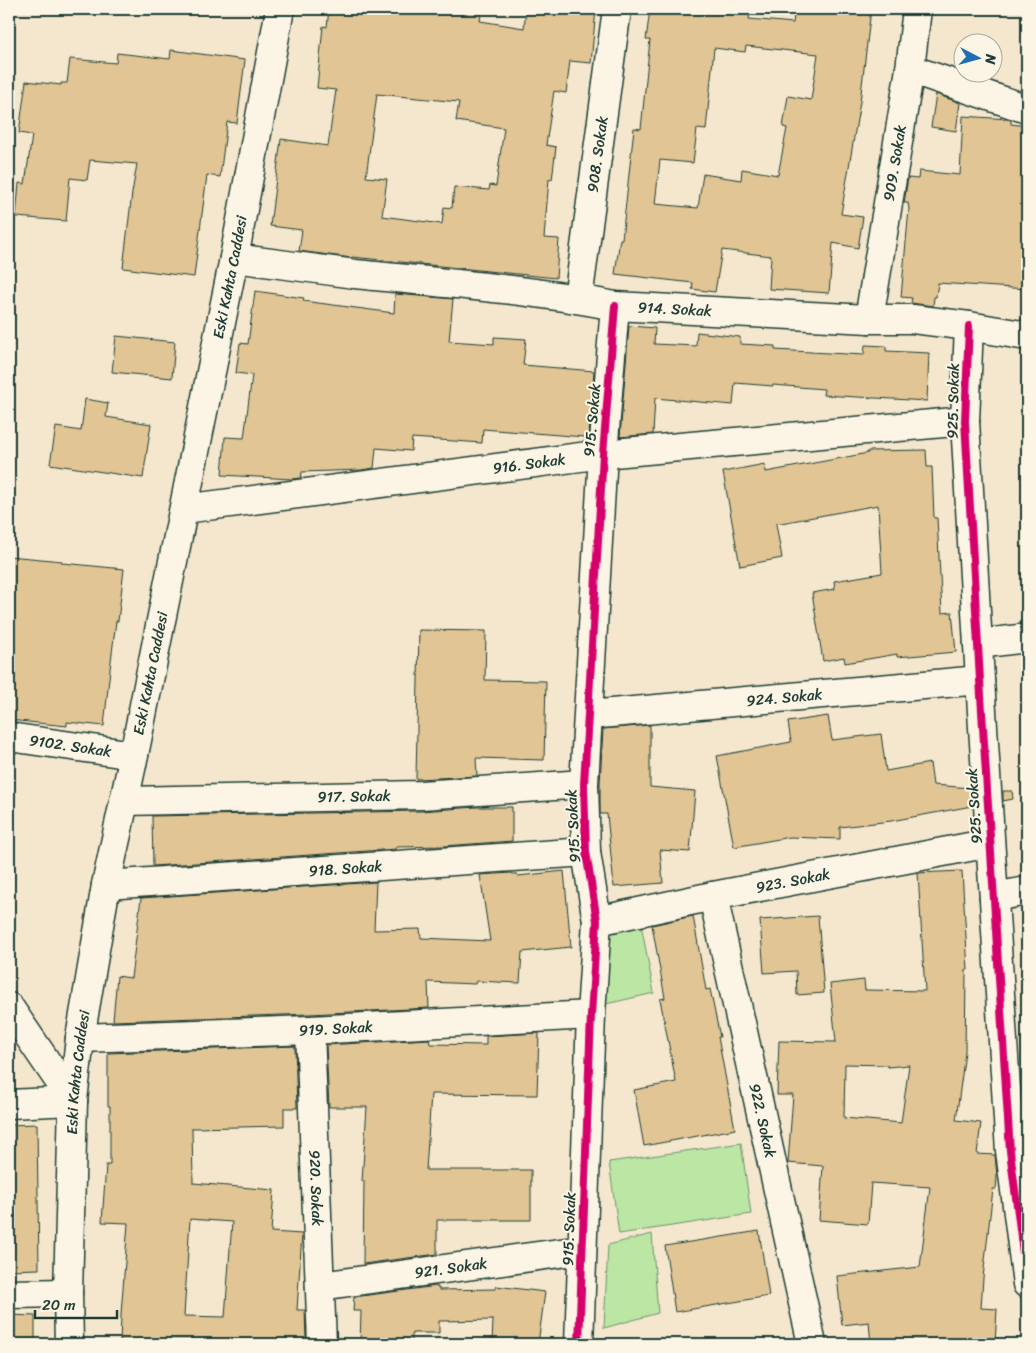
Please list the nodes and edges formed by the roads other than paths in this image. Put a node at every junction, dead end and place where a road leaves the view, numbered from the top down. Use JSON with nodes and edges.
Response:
{"nodes":[{"id":1,"x":280,"y":9,"type":"edge"},
{"id":2,"x":617,"y":9,"type":"edge"},
{"id":3,"x":917,"y":9,"type":"edge"},
{"id":4,"x":910,"y":69,"type":"junction"},
{"id":5,"x":1027,"y":109,"type":"edge"},
{"id":6,"x":234,"y":258,"type":"junction"},
{"id":7,"x":578,"y":299,"type":"junction"},
{"id":8,"x":615,"y":306,"type":"junction"},
{"id":9,"x":869,"y":319,"type":"junction"},
{"id":10,"x":969,"y":326,"type":"junction"},
{"id":11,"x":1027,"y":336,"type":"edge"},
{"id":12,"x":965,"y":421,"type":"junction"},
{"id":13,"x":602,"y":454,"type":"junction"},
{"id":14,"x":184,"y":509,"type":"junction"},
{"id":15,"x":1027,"y":638,"type":"edge"},
{"id":16,"x":978,"y":644,"type":"junction"},
{"id":17,"x":980,"y":680,"type":"junction"},
{"id":18,"x":588,"y":715,"type":"junction"},
{"id":19,"x":9,"y":737,"type":"edge"},
{"id":20,"x":134,"y":755,"type":"junction"},
{"id":21,"x":584,"y":784,"type":"junction"},
{"id":22,"x":124,"y":801,"type":"junction"},
{"id":23,"x":990,"y":843,"type":"junction"},
{"id":24,"x":586,"y":852,"type":"junction"},
{"id":25,"x":106,"y":885,"type":"junction"},
{"id":26,"x":1027,"y":891,"type":"edge"},
{"id":27,"x":713,"y":896,"type":"junction"},
{"id":28,"x":994,"y":897,"type":"junction"},
{"id":29,"x":597,"y":921,"type":"junction"},
{"id":30,"x":9,"y":1008,"type":"edge"},
{"id":31,"x":591,"y":1015,"type":"junction"},
{"id":32,"x":310,"y":1030,"type":"junction"},
{"id":33,"x":80,"y":1038,"type":"junction"},
{"id":34,"x":73,"y":1101,"type":"junction"},
{"id":35,"x":9,"y":1104,"type":"edge"},
{"id":36,"x":1019,"y":1149,"type":"edge"},
{"id":37,"x":582,"y":1250,"type":"junction"},
{"id":38,"x":1027,"y":1284,"type":"edge"},
{"id":39,"x":320,"y":1286,"type":"junction"},
{"id":40,"x":68,"y":1293,"type":"junction"},
{"id":41,"x":9,"y":1294,"type":"edge"},
{"id":42,"x":69,"y":1344,"type":"edge"},
{"id":43,"x":322,"y":1344,"type":"edge"},
{"id":44,"x":579,"y":1344,"type":"edge"},
{"id":45,"x":812,"y":1344,"type":"edge"}],
"edges":[{"from":1,"to":6,"type":"street","name":"Eski Kahta Caddesi"},
{"from":2,"to":7,"type":"street","name":"908. Sokak"},
{"from":3,"to":4,"type":"street","name":"909. Sokak"},
{"from":4,"to":5,"type":"street"},
{"from":4,"to":9,"type":"street","name":"909. Sokak"},
{"from":6,"to":7,"type":"street","name":"914. Sokak"},
{"from":6,"to":14,"type":"street","name":"Eski Kahta Caddesi"},
{"from":7,"to":8,"type":"street","name":"914. Sokak"},
{"from":8,"to":9,"type":"street","name":"914. Sokak"},
{"from":8,"to":13,"type":"street","name":"915. Sokak"},
{"from":9,"to":10,"type":"street","name":"914. Sokak"},
{"from":10,"to":11,"type":"street","name":"914. Sokak"},
{"from":10,"to":12,"type":"street","name":"925. Sokak"},
{"from":12,"to":13,"type":"street","name":"916. Sokak"},
{"from":12,"to":16,"type":"street","name":"925. Sokak"},
{"from":13,"to":14,"type":"street","name":"916. Sokak"},
{"from":13,"to":18,"type":"street","name":"915. Sokak"},
{"from":14,"to":20,"type":"street","name":"Eski Kahta Caddesi"},
{"from":15,"to":16,"type":"street"},
{"from":16,"to":17,"type":"street","name":"925. Sokak"},
{"from":17,"to":18,"type":"street","name":"924. Sokak"},
{"from":17,"to":23,"type":"street","name":"925. Sokak"},
{"from":18,"to":21,"type":"street","name":"915. Sokak"},
{"from":19,"to":20,"type":"street","name":"9102. Sokak"},
{"from":20,"to":22,"type":"street","name":"Eski Kahta Caddesi"},
{"from":21,"to":22,"type":"street","name":"917. Sokak"},
{"from":21,"to":24,"type":"street","name":"915. Sokak"},
{"from":22,"to":25,"type":"street","name":"Eski Kahta Caddesi"},
{"from":23,"to":27,"type":"street","name":"923. Sokak"},
{"from":23,"to":28,"type":"street","name":"925. Sokak"},
{"from":24,"to":25,"type":"street","name":"918. Sokak"},
{"from":24,"to":29,"type":"street","name":"915. Sokak"},
{"from":25,"to":33,"type":"street","name":"Eski Kahta Caddesi"},
{"from":26,"to":28,"type":"street"},
{"from":27,"to":29,"type":"street","name":"923. Sokak"},
{"from":27,"to":45,"type":"street","name":"922. Sokak"},
{"from":28,"to":36,"type":"street","name":"925. Sokak"},
{"from":29,"to":31,"type":"street","name":"915. Sokak"},
{"from":30,"to":34,"type":"street"},
{"from":31,"to":32,"type":"street","name":"919. Sokak"},
{"from":31,"to":37,"type":"street","name":"915. Sokak"},
{"from":32,"to":33,"type":"street","name":"919. Sokak"},
{"from":32,"to":39,"type":"street","name":"920. Sokak"},
{"from":33,"to":34,"type":"street","name":"Eski Kahta Caddesi"},
{"from":34,"to":35,"type":"street"},
{"from":34,"to":40,"type":"street","name":"Eski Kahta Caddesi"},
{"from":36,"to":38,"type":"street","name":"925. Sokak"},
{"from":37,"to":39,"type":"street","name":"921. Sokak"},
{"from":37,"to":44,"type":"street","name":"915. Sokak"},
{"from":39,"to":43,"type":"street","name":"920. Sokak"},
{"from":40,"to":41,"type":"street"},
{"from":40,"to":42,"type":"street","name":"Eski Kahta Caddesi"}]}
